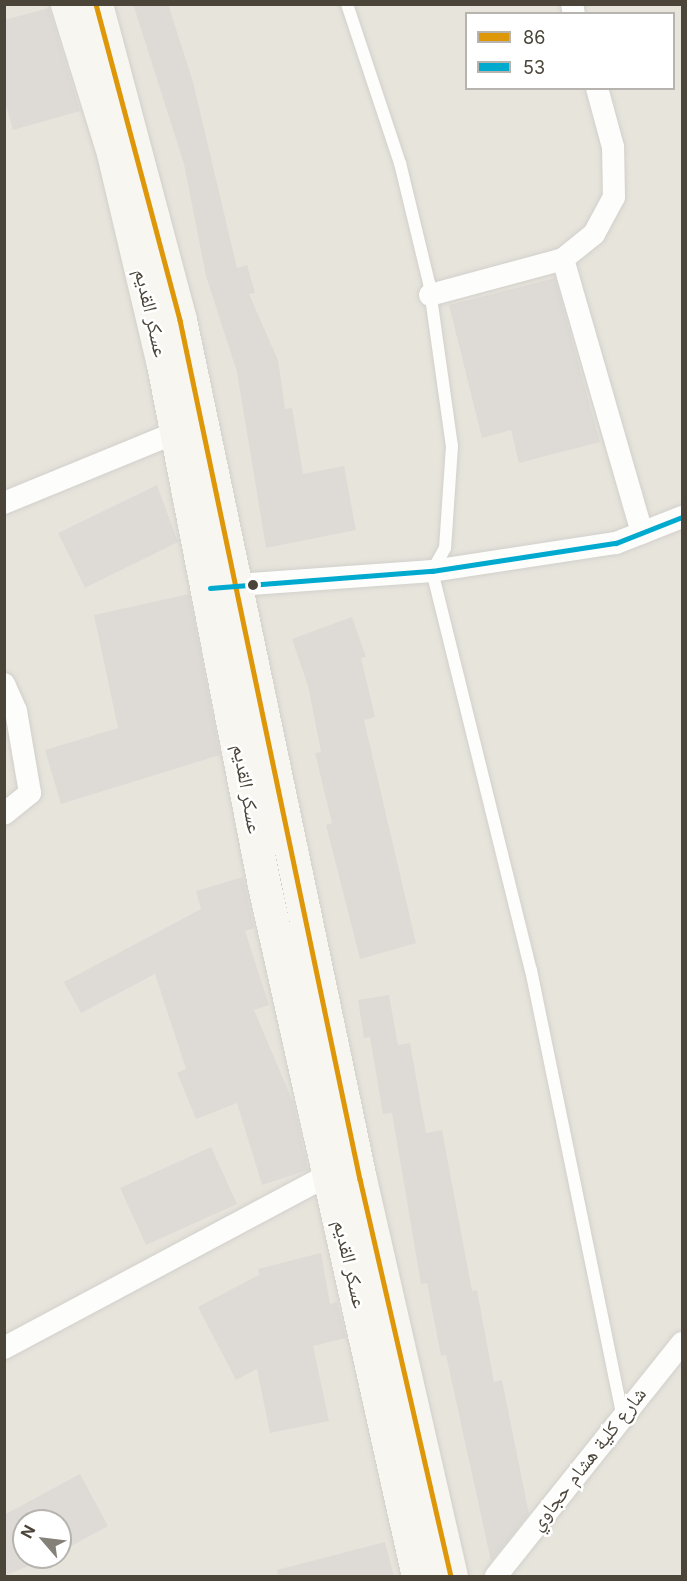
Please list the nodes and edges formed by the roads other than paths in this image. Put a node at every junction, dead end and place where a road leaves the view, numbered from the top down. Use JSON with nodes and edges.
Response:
{"nodes":[{"id":1,"x":68,"y":4,"type":"edge"},
{"id":2,"x":96,"y":4,"type":"edge"},
{"id":3,"x":347,"y":4,"type":"edge"},
{"id":4,"x":598,"y":90,"type":"edge"},
{"id":5,"x":563,"y":259,"type":"junction"},
{"id":6,"x":430,"y":295,"type":"junction"},
{"id":7,"x":177,"y":432,"type":"junction"},
{"id":8,"x":4,"y":503,"type":"edge"},
{"id":9,"x":681,"y":523,"type":"edge"},
{"id":10,"x":642,"y":534,"type":"junction"},
{"id":11,"x":432,"y":571,"type":"junction"},
{"id":12,"x":222,"y":586,"type":"junction"},
{"id":13,"x":4,"y":684,"type":"edge"},
{"id":14,"x":4,"y":814,"type":"edge"},
{"id":15,"x":345,"y":1177,"type":"junction"},
{"id":16,"x":682,"y":1343,"type":"edge"},
{"id":17,"x":4,"y":1348,"type":"edge"},
{"id":18,"x":622,"y":1414,"type":"junction"},
{"id":19,"x":418,"y":1576,"type":"edge"},
{"id":20,"x":451,"y":1576,"type":"edge"},
{"id":21,"x":495,"y":1576,"type":"edge"}],
"edges":[{"from":1,"to":7,"type":"street","name":"عسكر القديم"},
{"from":2,"to":12,"type":"street","name":"عسكر القديم"},
{"from":3,"to":6,"type":"lane"},
{"from":4,"to":5,"type":"street"},
{"from":5,"to":6,"type":"street"},
{"from":5,"to":10,"type":"street"},
{"from":6,"to":11,"type":"lane"},
{"from":7,"to":8,"type":"street"},
{"from":7,"to":12,"type":"street","name":"عسكر القديم"},
{"from":9,"to":10,"type":"street"},
{"from":10,"to":11,"type":"street"},
{"from":11,"to":12,"type":"street"},
{"from":11,"to":18,"type":"lane"},
{"from":12,"to":15,"type":"street","name":"عسكر القديم"},
{"from":13,"to":14,"type":"street"},
{"from":15,"to":17,"type":"street"},
{"from":15,"to":19,"type":"street","name":"عسكر القديم"},
{"from":15,"to":20,"type":"street","name":"عسكر القديم"},
{"from":16,"to":18,"type":"street","name":"شارع كلية هشام حجاوي"},
{"from":18,"to":21,"type":"street","name":"شارع كلية هشام حجاوي"}]}
